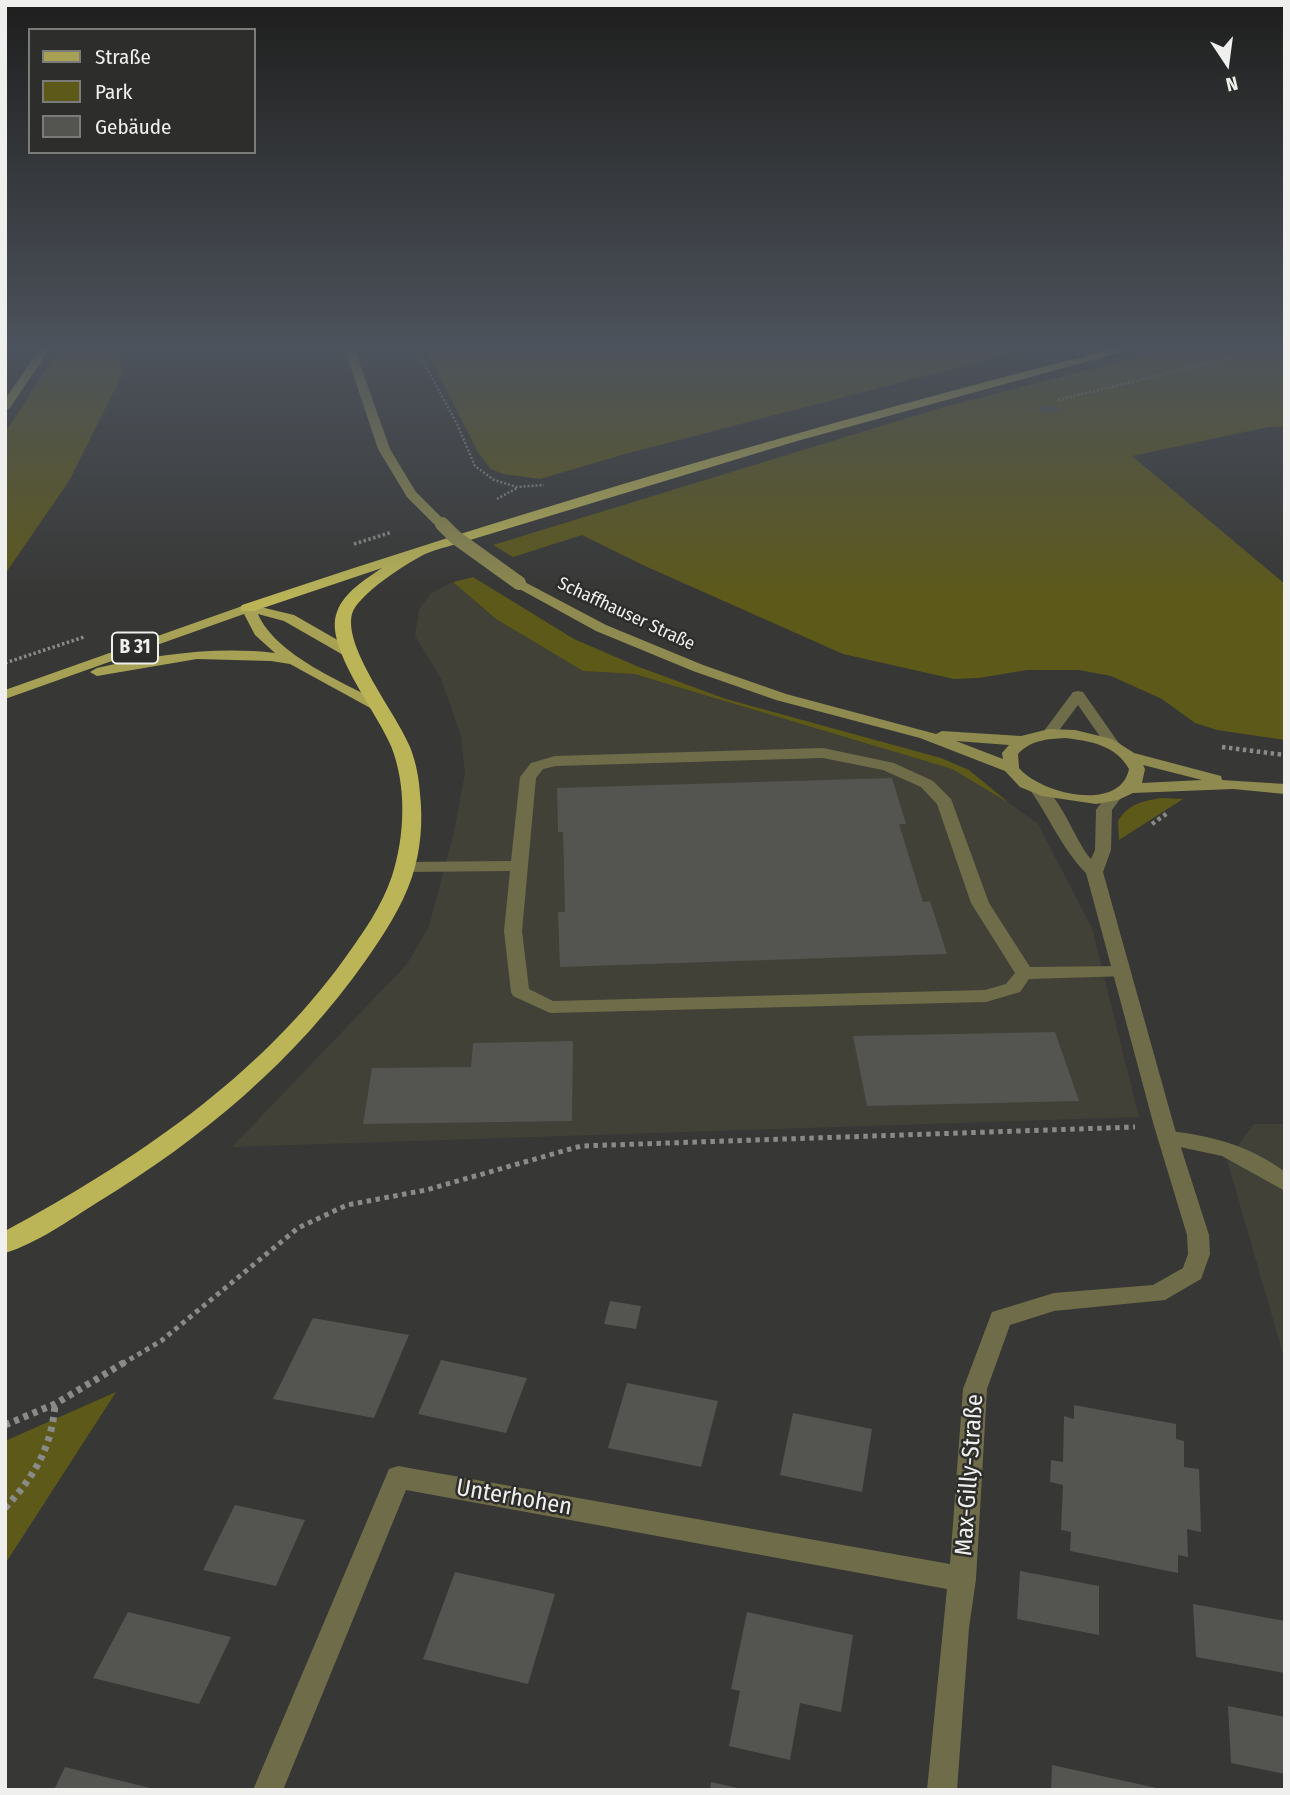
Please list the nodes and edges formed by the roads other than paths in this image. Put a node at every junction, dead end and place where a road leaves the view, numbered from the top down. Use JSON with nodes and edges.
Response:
{"nodes":[{"id":1,"x":379,"y":434,"type":"edge"},
{"id":2,"x":813,"y":434,"type":"edge"},
{"id":3,"x":421,"y":550,"type":"junction"},
{"id":4,"x":248,"y":608,"type":"junction"},
{"id":5,"x":350,"y":653,"type":"junction"},
{"id":6,"x":298,"y":662,"type":"junction"},
{"id":7,"x":22,"y":689,"type":"junction"},
{"id":8,"x":5,"y":695,"type":"edge"},
{"id":9,"x":379,"y":707,"type":"junction"},
{"id":10,"x":925,"y":734,"type":"junction"},
{"id":11,"x":1049,"y":734,"type":"junction"},
{"id":12,"x":1023,"y":741,"type":"junction"},
{"id":13,"x":1113,"y":745,"type":"junction"},
{"id":14,"x":1130,"y":757,"type":"junction"},
{"id":15,"x":1011,"y":768,"type":"junction"},
{"id":16,"x":1233,"y":784,"type":"junction"},
{"id":17,"x":1285,"y":789,"type":"edge"},
{"id":18,"x":1038,"y":790,"type":"junction"},
{"id":19,"x":1123,"y":791,"type":"junction"},
{"id":20,"x":519,"y":866,"type":"junction"},
{"id":21,"x":405,"y":867,"type":"junction"},
{"id":22,"x":1094,"y":872,"type":"junction"},
{"id":23,"x":1024,"y":972,"type":"junction"},
{"id":24,"x":1122,"y":972,"type":"junction"},
{"id":25,"x":1166,"y":1132,"type":"junction"},
{"id":26,"x":1280,"y":1175,"type":"edge"},
{"id":27,"x":5,"y":1243,"type":"edge"},
{"id":28,"x":962,"y":1579,"type":"junction"},
{"id":29,"x":268,"y":1790,"type":"edge"},
{"id":30,"x":942,"y":1790,"type":"edge"}],
"edges":[{"from":1,"to":10,"type":"main road","name":"Schaffhauser Straße","bridge":true},
{"from":2,"to":3,"type":"highway","number":"B 31"},
{"from":3,"to":4,"type":"highway","number":"B 31"},
{"from":3,"to":5,"type":"highway"},
{"from":4,"to":5,"type":"main road"},
{"from":4,"to":6,"type":"main road"},
{"from":4,"to":7,"type":"main road","number":"B 31"},
{"from":5,"to":9,"type":"highway"},
{"from":6,"to":7,"type":"main road"},
{"from":6,"to":9,"type":"main road"},
{"from":7,"to":8,"type":"main road","number":"B 31"},
{"from":9,"to":21,"type":"highway"},
{"from":10,"to":12,"type":"main road","name":"Schaffhauser Straße"},
{"from":10,"to":15,"type":"main road","name":"Schaffhauser Straße"},
{"from":11,"to":12,"type":"main road","name":"Schaffhauser Straße"},
{"from":11,"to":13,"type":"main road","name":"Schaffhauser Straße"},
{"from":11,"to":13,"type":"street"},
{"from":12,"to":15,"type":"main road"},
{"from":13,"to":14,"type":"main road","name":"Schaffhauser Straße"},
{"from":14,"to":16,"type":"main road"},
{"from":14,"to":19,"type":"main road"},
{"from":15,"to":18,"type":"main road","name":"Schaffhauser Straße"},
{"from":16,"to":17,"type":"main road"},
{"from":16,"to":19,"type":"main road"},
{"from":18,"to":19,"type":"main road"},
{"from":18,"to":22,"type":"street","name":"Max-Gilly-Straße"},
{"from":19,"to":22,"type":"street"},
{"from":20,"to":21,"type":"street"},
{"from":20,"to":23,"type":"street"},
{"from":20,"to":23,"type":"street"},
{"from":21,"to":27,"type":"highway"},
{"from":22,"to":24,"type":"street","name":"Max-Gilly-Straße"},
{"from":23,"to":24,"type":"street"},
{"from":24,"to":25,"type":"street","name":"Max-Gilly-Straße"},
{"from":25,"to":26,"type":"street"},
{"from":25,"to":28,"type":"street","name":"Max-Gilly-Straße"},
{"from":28,"to":29,"type":"street","name":"Unterhohen"},
{"from":28,"to":30,"type":"street","name":"Max-Gilly-Straße"}]}
